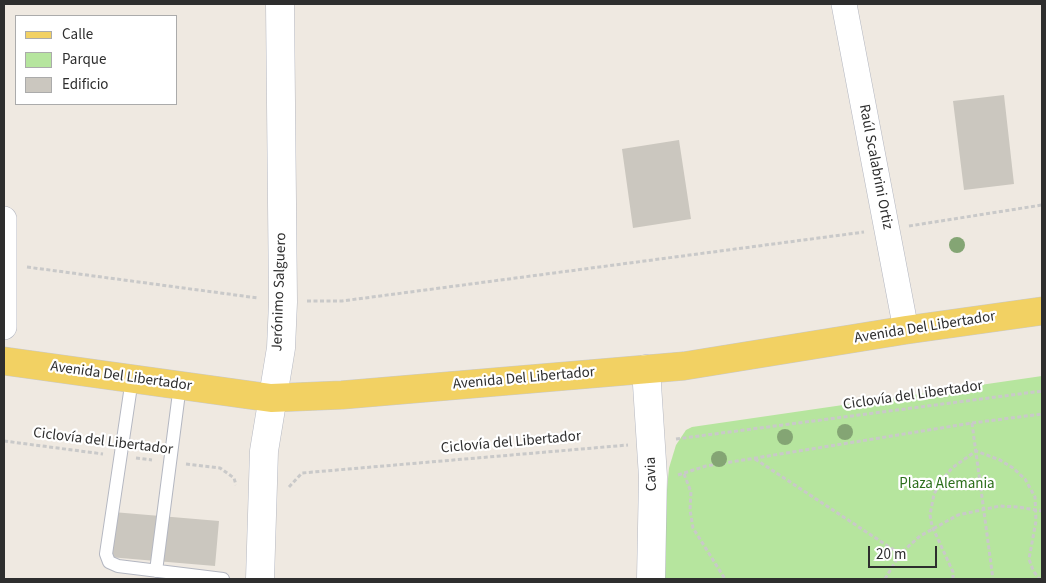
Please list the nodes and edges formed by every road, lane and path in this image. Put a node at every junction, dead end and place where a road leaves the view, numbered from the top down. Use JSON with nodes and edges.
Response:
{"nodes":[{"id":1,"x":280,"y":4,"type":"edge"},
{"id":2,"x":844,"y":4,"type":"edge"},
{"id":3,"x":1042,"y":205,"type":"edge"},
{"id":4,"x":4,"y":219,"type":"edge"},
{"id":5,"x":887,"y":229,"type":"junction"},
{"id":6,"x":4,"y":264,"type":"edge"},
{"id":7,"x":283,"y":302,"type":"junction"},
{"id":8,"x":1042,"y":311,"type":"edge"},
{"id":9,"x":4,"y":327,"type":"edge"},
{"id":10,"x":906,"y":330,"type":"junction"},
{"id":11,"x":4,"y":361,"type":"edge"},
{"id":12,"x":646,"y":369,"type":"junction"},
{"id":13,"x":132,"y":379,"type":"junction"},
{"id":14,"x":180,"y":385,"type":"junction"},
{"id":15,"x":1042,"y":391,"type":"edge"},
{"id":16,"x":271,"y":398,"type":"junction"},
{"id":17,"x":1042,"y":414,"type":"edge"},
{"id":18,"x":972,"y":423,"type":"junction"},
{"id":19,"x":4,"y":441,"type":"edge"},
{"id":20,"x":650,"y":443,"type":"junction"},
{"id":21,"x":976,"y":451,"type":"junction"},
{"id":22,"x":120,"y":456,"type":"junction"},
{"id":23,"x":755,"y":458,"type":"junction"},
{"id":24,"x":170,"y":462,"type":"junction"},
{"id":25,"x":261,"y":496,"type":"junction"},
{"id":26,"x":984,"y":509,"type":"junction"},
{"id":27,"x":1036,"y":510,"type":"junction"},
{"id":28,"x":1042,"y":511,"type":"edge"},
{"id":29,"x":933,"y":529,"type":"junction"},
{"id":30,"x":900,"y":554,"type":"junction"},
{"id":31,"x":156,"y":571,"type":"junction"},
{"id":32,"x":223,"y":579,"type":"edge"},
{"id":33,"x":260,"y":579,"type":"edge"},
{"id":34,"x":651,"y":579,"type":"edge"},
{"id":35,"x":725,"y":579,"type":"edge"},
{"id":36,"x":885,"y":579,"type":"edge"},
{"id":37,"x":953,"y":579,"type":"edge"},
{"id":38,"x":993,"y":579,"type":"edge"},
{"id":39,"x":1039,"y":579,"type":"edge"}],
"edges":[{"from":1,"to":7,"type":"street","name":"Jerónimo Salguero"},
{"from":2,"to":5,"type":"street","name":"Raúl Scalabrini Ortiz"},
{"from":3,"to":5,"type":"path"},
{"from":4,"to":6,"type":"street"},
{"from":5,"to":7,"type":"path"},
{"from":5,"to":10,"type":"street","name":"Raúl Scalabrini Ortiz"},
{"from":6,"to":7,"type":"path"},
{"from":6,"to":9,"type":"street"},
{"from":7,"to":16,"type":"street","name":"Jerónimo Salguero"},
{"from":8,"to":10,"type":"main road","name":"Avenida Del Libertador"},
{"from":10,"to":12,"type":"main road","name":"Avenida Del Libertador"},
{"from":11,"to":13,"type":"main road","name":"Avenida Del Libertador"},
{"from":12,"to":16,"type":"main road","name":"Avenida Del Libertador"},
{"from":12,"to":20,"type":"street","name":"Cavia"},
{"from":13,"to":14,"type":"main road","name":"Avenida Del Libertador"},
{"from":13,"to":22,"type":"lane"},
{"from":14,"to":16,"type":"main road","name":"Avenida Del Libertador"},
{"from":14,"to":24,"type":"lane"},
{"from":15,"to":20,"type":"path","name":"Ciclovía del Libertador"},
{"from":16,"to":25,"type":"street","name":"Jerónimo Salguero"},
{"from":17,"to":18,"type":"path"},
{"from":18,"to":21,"type":"path"},
{"from":18,"to":23,"type":"path"},
{"from":19,"to":22,"type":"path","name":"Ciclovía del Libertador"},
{"from":20,"to":25,"type":"path","name":"Ciclovía del Libertador"},
{"from":20,"to":34,"type":"street","name":"Cavia"},
{"from":21,"to":26,"type":"path"},
{"from":21,"to":27,"type":"path"},
{"from":21,"to":29,"type":"path"},
{"from":22,"to":24,"type":"path","name":"Ciclovía del Libertador"},
{"from":22,"to":31,"type":"lane"},
{"from":23,"to":30,"type":"path"},
{"from":23,"to":35,"type":"path"},
{"from":24,"to":25,"type":"path","name":"Ciclovía del Libertador"},
{"from":24,"to":31,"type":"lane"},
{"from":25,"to":33,"type":"street","name":"Jerónimo Salguero"},
{"from":26,"to":27,"type":"path"},
{"from":26,"to":29,"type":"path"},
{"from":26,"to":38,"type":"path"},
{"from":27,"to":28,"type":"path"},
{"from":27,"to":39,"type":"path"},
{"from":29,"to":30,"type":"path"},
{"from":29,"to":37,"type":"path"},
{"from":30,"to":36,"type":"path"},
{"from":31,"to":32,"type":"lane"}]}
